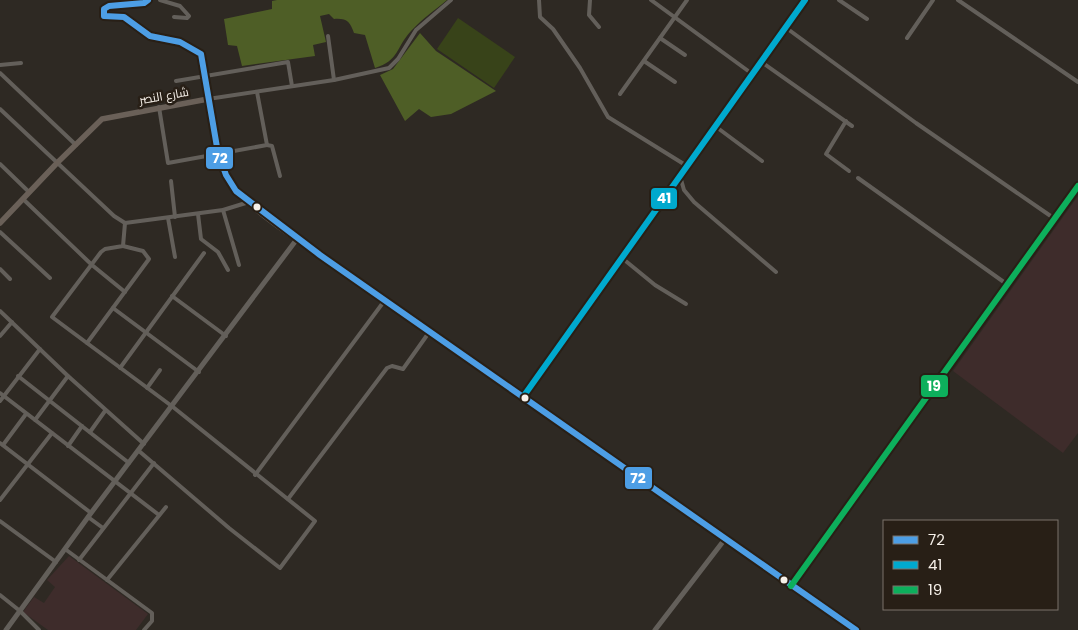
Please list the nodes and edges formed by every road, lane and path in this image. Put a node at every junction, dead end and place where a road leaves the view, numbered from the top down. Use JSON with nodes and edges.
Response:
{"nodes":[{"id":1,"x":148,"y":0,"type":"edge"},
{"id":2,"x":160,"y":0,"type":"edge"},
{"id":3,"x":451,"y":0,"type":"edge"},
{"id":4,"x":539,"y":0,"type":"edge"},
{"id":5,"x":590,"y":0,"type":"edge"},
{"id":6,"x":651,"y":0,"type":"edge"},
{"id":7,"x":687,"y":0,"type":"edge"},
{"id":8,"x":804,"y":0,"type":"edge"},
{"id":9,"x":839,"y":0,"type":"edge"},
{"id":10,"x":934,"y":0,"type":"edge"},
{"id":11,"x":958,"y":0,"type":"edge"},
{"id":12,"x":174,"y":17,"type":"dead end"},
{"id":13,"x":675,"y":17,"type":"junction"},
{"id":14,"x":867,"y":19,"type":"dead end"},
{"id":15,"x":599,"y":26,"type":"dead end"},
{"id":16,"x":785,"y":27,"type":"junction"},
{"id":17,"x":328,"y":36,"type":"dead end"},
{"id":18,"x":660,"y":38,"type":"junction"},
{"id":19,"x":908,"y":38,"type":"dead end"},
{"id":20,"x":685,"y":55,"type":"dead end"},
{"id":21,"x":644,"y":61,"type":"junction"},
{"id":22,"x":760,"y":61,"type":"junction"},
{"id":23,"x":20,"y":63,"type":"dead end"},
{"id":24,"x":0,"y":65,"type":"edge"},
{"id":25,"x":0,"y":72,"type":"edge"},
{"id":26,"x":751,"y":73,"type":"junction"},
{"id":27,"x":206,"y":76,"type":"junction"},
{"id":28,"x":334,"y":80,"type":"junction"},
{"id":29,"x":176,"y":82,"type":"dead end"},
{"id":30,"x":675,"y":82,"type":"dead end"},
{"id":31,"x":1078,"y":82,"type":"edge"},
{"id":32,"x":292,"y":86,"type":"junction"},
{"id":33,"x":257,"y":92,"type":"junction"},
{"id":34,"x":620,"y":94,"type":"dead end"},
{"id":35,"x":208,"y":99,"type":"junction"},
{"id":36,"x":159,"y":107,"type":"junction"},
{"id":37,"x":0,"y":109,"type":"edge"},
{"id":38,"x":846,"y":121,"type":"junction"},
{"id":39,"x":715,"y":126,"type":"junction"},
{"id":40,"x":852,"y":126,"type":"dead end"},
{"id":41,"x":76,"y":145,"type":"junction"},
{"id":42,"x":266,"y":145,"type":"junction"},
{"id":43,"x":218,"y":153,"type":"junction"},
{"id":44,"x":762,"y":161,"type":"dead end"},
{"id":45,"x":57,"y":163,"type":"junction"},
{"id":46,"x":0,"y":164,"type":"edge"},
{"id":47,"x":687,"y":166,"type":"junction"},
{"id":48,"x":849,"y":171,"type":"dead end"},
{"id":49,"x":280,"y":176,"type":"dead end"},
{"id":50,"x":680,"y":176,"type":"junction"},
{"id":51,"x":858,"y":178,"type":"dead end"},
{"id":52,"x":170,"y":181,"type":"dead end"},
{"id":53,"x":1078,"y":186,"type":"edge"},
{"id":54,"x":30,"y":192,"type":"junction"},
{"id":55,"x":23,"y":199,"type":"junction"},
{"id":56,"x":250,"y":202,"type":"junction"},
{"id":57,"x":223,"y":210,"type":"junction"},
{"id":58,"x":0,"y":213,"type":"edge"},
{"id":59,"x":198,"y":214,"type":"junction"},
{"id":60,"x":176,"y":217,"type":"junction"},
{"id":61,"x":5,"y":218,"type":"junction"},
{"id":62,"x":168,"y":218,"type":"junction"},
{"id":63,"x":1055,"y":219,"type":"junction"},
{"id":64,"x":0,"y":223,"type":"edge"},
{"id":65,"x":125,"y":223,"type":"junction"},
{"id":66,"x":0,"y":232,"type":"edge"},
{"id":67,"x":297,"y":239,"type":"junction"},
{"id":68,"x":123,"y":246,"type":"junction"},
{"id":69,"x":204,"y":253,"type":"dead end"},
{"id":70,"x":175,"y":257,"type":"dead end"},
{"id":71,"x":622,"y":258,"type":"junction"},
{"id":72,"x":92,"y":265,"type":"junction"},
{"id":73,"x":239,"y":265,"type":"dead end"},
{"id":74,"x":0,"y":269,"type":"edge"},
{"id":75,"x":228,"y":270,"type":"dead end"},
{"id":76,"x":776,"y":272,"type":"dead end"},
{"id":77,"x":50,"y":278,"type":"dead end"},
{"id":78,"x":10,"y":279,"type":"dead end"},
{"id":79,"x":1008,"y":285,"type":"junction"},
{"id":80,"x":126,"y":292,"type":"junction"},
{"id":81,"x":172,"y":296,"type":"junction"},
{"id":82,"x":385,"y":300,"type":"junction"},
{"id":83,"x":686,"y":304,"type":"dead end"},
{"id":84,"x":113,"y":308,"type":"junction"},
{"id":85,"x":0,"y":311,"type":"edge"},
{"id":86,"x":12,"y":322,"type":"junction"},
{"id":87,"x":430,"y":331,"type":"junction"},
{"id":88,"x":145,"y":332,"type":"junction"},
{"id":89,"x":0,"y":336,"type":"edge"},
{"id":90,"x":226,"y":336,"type":"junction"},
{"id":91,"x":87,"y":343,"type":"junction"},
{"id":92,"x":40,"y":349,"type":"junction"},
{"id":93,"x":120,"y":368,"type":"junction"},
{"id":94,"x":160,"y":370,"type":"dead end"},
{"id":95,"x":199,"y":372,"type":"junction"},
{"id":96,"x":18,"y":376,"type":"junction"},
{"id":97,"x":68,"y":376,"type":"junction"},
{"id":98,"x":147,"y":388,"type":"junction"},
{"id":99,"x":2,"y":394,"type":"edge"},
{"id":100,"x":522,"y":397,"type":"junction"},
{"id":101,"x":49,"y":400,"type":"junction"},
{"id":102,"x":0,"y":401,"type":"edge"},
{"id":103,"x":173,"y":407,"type":"junction"},
{"id":104,"x":105,"y":411,"type":"junction"},
{"id":105,"x":26,"y":414,"type":"junction"},
{"id":106,"x":35,"y":420,"type":"junction"},
{"id":107,"x":82,"y":426,"type":"junction"},
{"id":108,"x":90,"y":432,"type":"junction"},
{"id":109,"x":52,"y":433,"type":"junction"},
{"id":110,"x":1,"y":444,"type":"edge"},
{"id":111,"x":144,"y":444,"type":"junction"},
{"id":112,"x":68,"y":446,"type":"junction"},
{"id":113,"x":139,"y":451,"type":"junction"},
{"id":114,"x":129,"y":463,"type":"junction"},
{"id":115,"x":154,"y":463,"type":"junction"},
{"id":116,"x":27,"y":464,"type":"junction"},
{"id":117,"x":255,"y":475,"type":"junction"},
{"id":118,"x":114,"y":482,"type":"junction"},
{"id":119,"x":129,"y":493,"type":"junction"},
{"id":120,"x":288,"y":499,"type":"junction"},
{"id":121,"x":0,"y":500,"type":"edge"},
{"id":122,"x":166,"y":507,"type":"dead end"},
{"id":123,"x":89,"y":515,"type":"junction"},
{"id":124,"x":159,"y":516,"type":"junction"},
{"id":125,"x":0,"y":520,"type":"edge"},
{"id":126,"x":103,"y":528,"type":"junction"},
{"id":127,"x":725,"y":539,"type":"junction"},
{"id":128,"x":65,"y":548,"type":"junction"},
{"id":129,"x":79,"y":560,"type":"junction"},
{"id":130,"x":56,"y":562,"type":"junction"},
{"id":131,"x":107,"y":580,"type":"junction"},
{"id":132,"x":791,"y":586,"type":"junction"},
{"id":133,"x":0,"y":595,"type":"edge"},
{"id":134,"x":20,"y":611,"type":"junction"},
{"id":135,"x":6,"y":630,"type":"edge"},
{"id":136,"x":39,"y":630,"type":"edge"},
{"id":137,"x":144,"y":630,"type":"edge"},
{"id":138,"x":656,"y":630,"type":"edge"},
{"id":139,"x":856,"y":630,"type":"edge"}],
"edges":[{"from":1,"to":27,"type":"street"},
{"from":2,"to":12,"type":"street"},
{"from":3,"to":28,"type":"street"},
{"from":4,"to":47,"type":"street"},
{"from":5,"to":15,"type":"street"},
{"from":6,"to":13,"type":"street"},
{"from":7,"to":13,"type":"street"},
{"from":8,"to":16,"type":"street"},
{"from":9,"to":14,"type":"street"},
{"from":10,"to":19,"type":"street"},
{"from":11,"to":31,"type":"street"},
{"from":13,"to":18,"type":"street"},
{"from":13,"to":26,"type":"street"},
{"from":16,"to":22,"type":"street"},
{"from":16,"to":63,"type":"street"},
{"from":17,"to":28,"type":"street"},
{"from":18,"to":20,"type":"street"},
{"from":18,"to":21,"type":"street"},
{"from":21,"to":30,"type":"street"},
{"from":21,"to":34,"type":"street"},
{"from":22,"to":26,"type":"street"},
{"from":22,"to":38,"type":"street"},
{"from":23,"to":24,"type":"street"},
{"from":25,"to":41,"type":"street"},
{"from":26,"to":39,"type":"street"},
{"from":27,"to":29,"type":"street"},
{"from":27,"to":32,"type":"street"},
{"from":27,"to":35,"type":"street"},
{"from":28,"to":32,"type":"street"},
{"from":32,"to":33,"type":"street"},
{"from":33,"to":35,"type":"street"},
{"from":33,"to":42,"type":"street"},
{"from":35,"to":36,"type":"main road","name":"شارع النصر"},
{"from":35,"to":43,"type":"main road","name":"شارع النصر"},
{"from":36,"to":41,"type":"main road","name":"شارع النصر"},
{"from":36,"to":43,"type":"street"},
{"from":37,"to":45,"type":"street"},
{"from":38,"to":40,"type":"street"},
{"from":38,"to":48,"type":"street"},
{"from":39,"to":44,"type":"street"},
{"from":39,"to":47,"type":"street"},
{"from":41,"to":45,"type":"main road","name":"شارع النصر"},
{"from":42,"to":43,"type":"street"},
{"from":42,"to":49,"type":"street"},
{"from":43,"to":56,"type":"main road","name":"شارع النصر"},
{"from":45,"to":54,"type":"main road","name":"شارع النصر"},
{"from":45,"to":65,"type":"street"},
{"from":46,"to":54,"type":"street"},
{"from":47,"to":50,"type":"street"},
{"from":50,"to":71,"type":"street"},
{"from":50,"to":76,"type":"street"},
{"from":51,"to":79,"type":"street"},
{"from":52,"to":60,"type":"street"},
{"from":53,"to":63,"type":"street"},
{"from":54,"to":55,"type":"main road","name":"شارع النصر"},
{"from":55,"to":61,"type":"main road","name":"شارع النصر"},
{"from":55,"to":72,"type":"street"},
{"from":56,"to":57,"type":"street"},
{"from":56,"to":67,"type":"main road","name":"شارع النصر"},
{"from":57,"to":59,"type":"street"},
{"from":57,"to":73,"type":"street"},
{"from":58,"to":61,"type":"street"},
{"from":59,"to":60,"type":"street"},
{"from":59,"to":75,"type":"street"},
{"from":60,"to":62,"type":"street"},
{"from":61,"to":64,"type":"main road","name":"شارع النصر"},
{"from":62,"to":65,"type":"street"},
{"from":62,"to":70,"type":"street"},
{"from":63,"to":79,"type":"street"},
{"from":65,"to":68,"type":"street"},
{"from":66,"to":77,"type":"street"},
{"from":67,"to":82,"type":"main road","name":"شارع النصر"},
{"from":67,"to":90,"type":"street"},
{"from":68,"to":72,"type":"street"},
{"from":68,"to":80,"type":"street"},
{"from":69,"to":81,"type":"street"},
{"from":71,"to":83,"type":"street"},
{"from":71,"to":100,"type":"street"},
{"from":72,"to":80,"type":"street"},
{"from":72,"to":91,"type":"street"},
{"from":74,"to":78,"type":"street"},
{"from":79,"to":132,"type":"street"},
{"from":80,"to":84,"type":"street"},
{"from":81,"to":88,"type":"street"},
{"from":81,"to":90,"type":"street"},
{"from":82,"to":87,"type":"main road","name":"شارع النصر"},
{"from":82,"to":117,"type":"street"},
{"from":84,"to":88,"type":"street"},
{"from":84,"to":91,"type":"street"},
{"from":85,"to":86,"type":"street"},
{"from":86,"to":89,"type":"street"},
{"from":86,"to":92,"type":"street"},
{"from":87,"to":100,"type":"main road","name":"شارع النصر"},
{"from":87,"to":120,"type":"street"},
{"from":88,"to":93,"type":"street"},
{"from":88,"to":95,"type":"street"},
{"from":90,"to":95,"type":"street"},
{"from":91,"to":93,"type":"street"},
{"from":92,"to":96,"type":"street"},
{"from":92,"to":97,"type":"street"},
{"from":93,"to":98,"type":"street"},
{"from":94,"to":98,"type":"street"},
{"from":95,"to":103,"type":"street"},
{"from":96,"to":99,"type":"street"},
{"from":96,"to":101,"type":"street"},
{"from":97,"to":101,"type":"street"},
{"from":97,"to":104,"type":"street"},
{"from":98,"to":103,"type":"street"},
{"from":99,"to":102,"type":"street"},
{"from":99,"to":105,"type":"street"},
{"from":100,"to":127,"type":"main road","name":"شارع النصر"},
{"from":101,"to":106,"type":"street"},
{"from":101,"to":107,"type":"street"},
{"from":103,"to":111,"type":"street"},
{"from":103,"to":117,"type":"street"},
{"from":104,"to":108,"type":"street"},
{"from":104,"to":111,"type":"street"},
{"from":105,"to":106,"type":"street"},
{"from":105,"to":110,"type":"street"},
{"from":106,"to":109,"type":"street"},
{"from":107,"to":108,"type":"street"},
{"from":107,"to":112,"type":"street"},
{"from":108,"to":114,"type":"street"},
{"from":109,"to":112,"type":"street"},
{"from":109,"to":116,"type":"street"},
{"from":110,"to":116,"type":"street"},
{"from":111,"to":113,"type":"street"},
{"from":112,"to":118,"type":"street"},
{"from":113,"to":114,"type":"street"},
{"from":113,"to":115,"type":"street"},
{"from":114,"to":118,"type":"street"},
{"from":115,"to":119,"type":"street"},
{"from":115,"to":120,"type":"street"},
{"from":116,"to":121,"type":"street"},
{"from":116,"to":123,"type":"street"},
{"from":117,"to":120,"type":"street"},
{"from":118,"to":119,"type":"street"},
{"from":118,"to":123,"type":"street"},
{"from":119,"to":124,"type":"street"},
{"from":119,"to":126,"type":"street"},
{"from":122,"to":124,"type":"street"},
{"from":123,"to":126,"type":"street"},
{"from":123,"to":128,"type":"street"},
{"from":124,"to":131,"type":"street"},
{"from":125,"to":130,"type":"street"},
{"from":126,"to":129,"type":"street"},
{"from":127,"to":132,"type":"main road","name":"شارع النصر"},
{"from":127,"to":138,"type":"street"},
{"from":128,"to":129,"type":"street"},
{"from":128,"to":130,"type":"street"},
{"from":129,"to":131,"type":"street"},
{"from":130,"to":134,"type":"street"},
{"from":131,"to":137,"type":"street"},
{"from":132,"to":139,"type":"main road","name":"شارع النصر"},
{"from":133,"to":134,"type":"street"},
{"from":134,"to":135,"type":"street"},
{"from":134,"to":136,"type":"street"}]}
